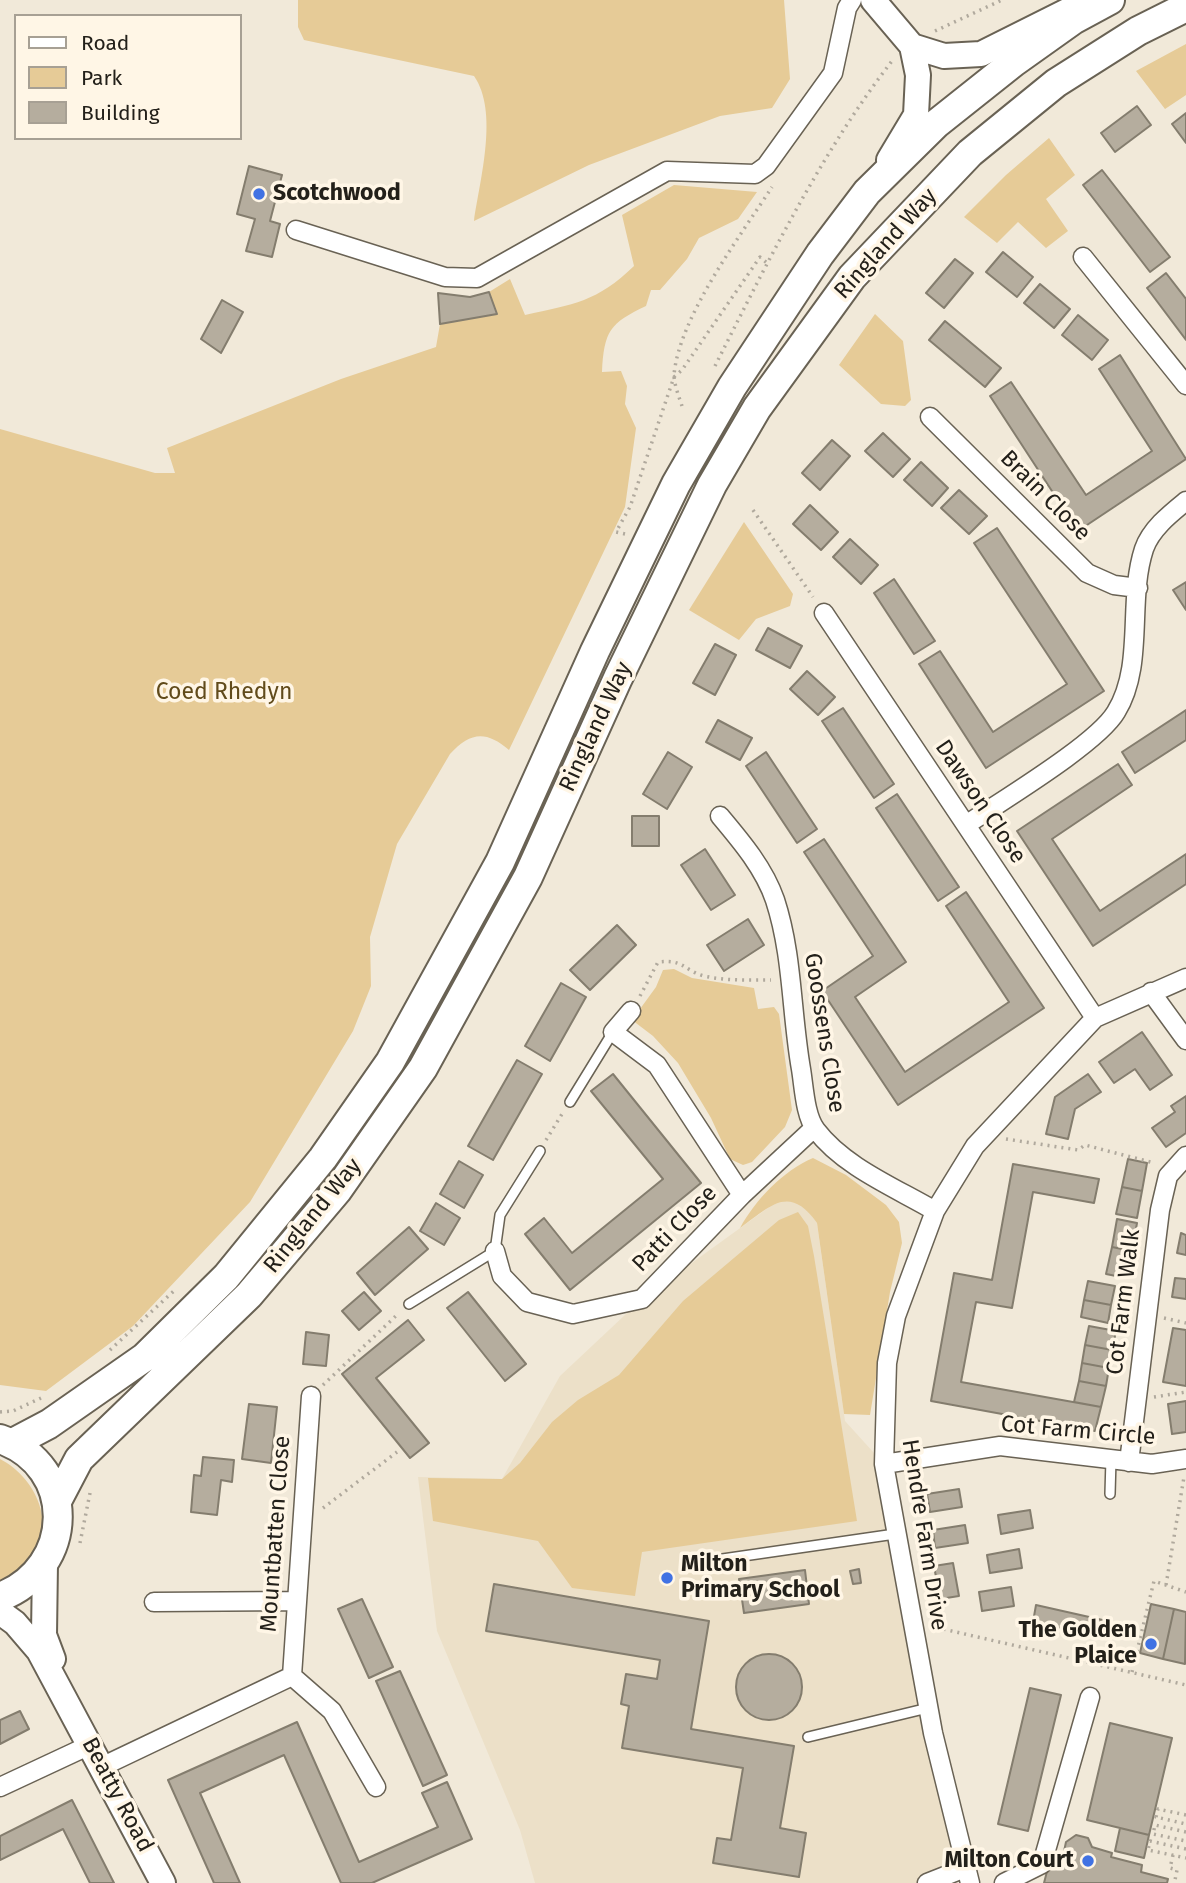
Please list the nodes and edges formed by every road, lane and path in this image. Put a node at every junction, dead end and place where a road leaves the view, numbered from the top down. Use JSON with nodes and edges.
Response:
{"nodes":[{"id":1,"x":852,"y":0,"type":"edge"},
{"id":2,"x":873,"y":0,"type":"edge"},
{"id":3,"x":1002,"y":0,"type":"edge"},
{"id":4,"x":1089,"y":0,"type":"edge"},
{"id":5,"x":1110,"y":0,"type":"edge"},
{"id":6,"x":1186,"y":7,"type":"edge"},
{"id":7,"x":912,"y":46,"type":"junction"},
{"id":8,"x":776,"y":181,"type":"dead end"},
{"id":9,"x":867,"y":192,"type":"junction"},
{"id":10,"x":296,"y":230,"type":"dead end"},
{"id":11,"x":1083,"y":257,"type":"dead end"},
{"id":12,"x":767,"y":263,"type":"junction"},
{"id":13,"x":674,"y":377,"type":"junction"},
{"id":14,"x":709,"y":377,"type":"dead end"},
{"id":15,"x":1186,"y":385,"type":"edge"},
{"id":16,"x":682,"y":406,"type":"dead end"},
{"id":17,"x":930,"y":416,"type":"dead end"},
{"id":18,"x":1186,"y":501,"type":"edge"},
{"id":19,"x":753,"y":510,"type":"dead end"},
{"id":20,"x":633,"y":523,"type":"dead end"},
{"id":21,"x":1138,"y":588,"type":"junction"},
{"id":22,"x":824,"y":613,"type":"joint"},
{"id":23,"x":720,"y":816,"type":"dead end"},
{"id":24,"x":966,"y":825,"type":"junction"},
{"id":25,"x":1186,"y":978,"type":"edge"},
{"id":26,"x":791,"y":980,"type":"junction"},
{"id":27,"x":1151,"y":992,"type":"junction"},
{"id":28,"x":631,"y":1011,"type":"joint"},
{"id":29,"x":1095,"y":1018,"type":"junction"},
{"id":30,"x":613,"y":1032,"type":"junction"},
{"id":31,"x":1186,"y":1040,"type":"edge"},
{"id":32,"x":570,"y":1102,"type":"joint"},
{"id":33,"x":814,"y":1128,"type":"junction"},
{"id":34,"x":984,"y":1136,"type":"junction"},
{"id":35,"x":540,"y":1151,"type":"joint"},
{"id":36,"x":1179,"y":1163,"type":"edge"},
{"id":37,"x":742,"y":1195,"type":"junction"},
{"id":38,"x":935,"y":1211,"type":"junction"},
{"id":39,"x":495,"y":1251,"type":"junction"},
{"id":40,"x":178,"y":1288,"type":"dead end"},
{"id":41,"x":409,"y":1304,"type":"joint"},
{"id":42,"x":108,"y":1352,"type":"dead end"},
{"id":43,"x":1186,"y":1392,"type":"edge"},
{"id":44,"x":50,"y":1394,"type":"dead end"},
{"id":45,"x":311,"y":1396,"type":"joint"},
{"id":46,"x":1136,"y":1400,"type":"junction"},
{"id":47,"x":0,"y":1412,"type":"edge"},
{"id":48,"x":6,"y":1441,"type":"edge"},
{"id":49,"x":397,"y":1452,"type":"dead end"},
{"id":50,"x":1186,"y":1459,"type":"edge"},
{"id":51,"x":1120,"y":1461,"type":"junction"},
{"id":52,"x":884,"y":1464,"type":"junction"},
{"id":53,"x":1186,"y":1466,"type":"edge"},
{"id":54,"x":1110,"y":1494,"type":"dead end"},
{"id":55,"x":57,"y":1501,"type":"junction"},
{"id":56,"x":302,"y":1524,"type":"junction"},
{"id":57,"x":895,"y":1534,"type":"junction"},
{"id":58,"x":45,"y":1563,"type":"junction"},
{"id":59,"x":688,"y":1564,"type":"dead end"},
{"id":60,"x":1166,"y":1585,"type":"junction"},
{"id":61,"x":1186,"y":1592,"type":"edge"},
{"id":62,"x":0,"y":1597,"type":"edge"},
{"id":63,"x":295,"y":1601,"type":"junction"},
{"id":64,"x":154,"y":1602,"type":"dead end"},
{"id":65,"x":0,"y":1612,"type":"edge"},
{"id":66,"x":911,"y":1622,"type":"junction"},
{"id":67,"x":1132,"y":1672,"type":"junction"},
{"id":68,"x":292,"y":1676,"type":"junction"},
{"id":69,"x":1186,"y":1685,"type":"edge"},
{"id":70,"x":1090,"y":1697,"type":"dead end"},
{"id":71,"x":71,"y":1706,"type":"junction"},
{"id":72,"x":928,"y":1708,"type":"junction"},
{"id":73,"x":808,"y":1737,"type":"dead end"},
{"id":74,"x":90,"y":1745,"type":"junction"},
{"id":75,"x":101,"y":1768,"type":"junction"},
{"id":76,"x":0,"y":1787,"type":"edge"},
{"id":77,"x":376,"y":1787,"type":"dead end"},
{"id":78,"x":1186,"y":1815,"type":"edge"},
{"id":79,"x":1186,"y":1824,"type":"edge"},
{"id":80,"x":1186,"y":1832,"type":"edge"},
{"id":81,"x":1186,"y":1841,"type":"edge"},
{"id":82,"x":1186,"y":1849,"type":"edge"},
{"id":83,"x":1173,"y":1855,"type":"junction"},
{"id":84,"x":1186,"y":1858,"type":"edge"},
{"id":85,"x":967,"y":1875,"type":"edge"},
{"id":86,"x":1175,"y":1880,"type":"dead end"},
{"id":87,"x":163,"y":1883,"type":"edge"},
{"id":88,"x":927,"y":1883,"type":"edge"},
{"id":89,"x":1004,"y":1883,"type":"edge"}],
"edges":[{"from":1,"to":10,"type":"street"},
{"from":2,"to":7,"type":"street"},
{"from":3,"to":7,"type":"path"},
{"from":4,"to":7,"type":"street"},
{"from":5,"to":9,"type":"main road","name":"Ringland Way"},
{"from":6,"to":55,"type":"main road","name":"Ringland Way"},
{"from":7,"to":9,"type":"street"},
{"from":7,"to":12,"type":"path"},
{"from":8,"to":13,"type":"path"},
{"from":9,"to":48,"type":"main road","name":"Ringland Way"},
{"from":11,"to":15,"type":"street"},
{"from":12,"to":13,"type":"path"},
{"from":12,"to":14,"type":"path"},
{"from":13,"to":16,"type":"path"},
{"from":13,"to":20,"type":"path"},
{"from":17,"to":21,"type":"street","name":"Brain Close"},
{"from":18,"to":21,"type":"street"},
{"from":19,"to":22,"type":"path"},
{"from":21,"to":24,"type":"street"},
{"from":22,"to":24,"type":"street","name":"Dawson Close"},
{"from":23,"to":26,"type":"street","name":"Goossens Close"},
{"from":24,"to":29,"type":"street","name":"Dawson Close"},
{"from":25,"to":27,"type":"street","name":"Hendre Farm Drive"},
{"from":26,"to":28,"type":"path"},
{"from":26,"to":33,"type":"street","name":"Goossens Close"},
{"from":27,"to":29,"type":"street","name":"Hendre Farm Drive"},
{"from":27,"to":31,"type":"street"},
{"from":28,"to":30,"type":"street"},
{"from":29,"to":34,"type":"street","name":"Hendre Farm Drive"},
{"from":30,"to":32,"type":"lane"},
{"from":30,"to":37,"type":"street"},
{"from":32,"to":35,"type":"path"},
{"from":33,"to":37,"type":"street","name":"Patti Close"},
{"from":33,"to":38,"type":"street","name":"Goossens Close"},
{"from":34,"to":36,"type":"path"},
{"from":34,"to":38,"type":"street","name":"Hendre Farm Drive"},
{"from":35,"to":39,"type":"lane"},
{"from":36,"to":46,"type":"street","name":"Cot Farm Walk"},
{"from":37,"to":39,"type":"street","name":"Patti Close"},
{"from":38,"to":52,"type":"street","name":"Hendre Farm Drive"},
{"from":39,"to":41,"type":"lane"},
{"from":40,"to":42,"type":"path"},
{"from":41,"to":45,"type":"path"},
{"from":43,"to":46,"type":"path"},
{"from":44,"to":47,"type":"path"},
{"from":45,"to":56,"type":"street","name":"Mountbatten Close"},
{"from":46,"to":51,"type":"street","name":"Cot Farm Walk"},
{"from":48,"to":55,"type":"main road"},
{"from":49,"to":56,"type":"path"},
{"from":50,"to":51,"type":"street","name":"Cot Farm Circle"},
{"from":51,"to":52,"type":"street","name":"Cot Farm Circle"},
{"from":51,"to":54,"type":"lane"},
{"from":52,"to":57,"type":"street","name":"Hendre Farm Drive"},
{"from":53,"to":60,"type":"path"},
{"from":55,"to":58,"type":"main road"},
{"from":56,"to":63,"type":"street","name":"Mountbatten Close"},
{"from":57,"to":59,"type":"lane"},
{"from":57,"to":66,"type":"street","name":"Hendre Farm Drive"},
{"from":58,"to":62,"type":"main road"},
{"from":58,"to":71,"type":"street","name":"Beatty Road"},
{"from":60,"to":61,"type":"path"},
{"from":60,"to":67,"type":"path"},
{"from":63,"to":64,"type":"street"},
{"from":63,"to":68,"type":"street","name":"Mountbatten Close"},
{"from":65,"to":71,"type":"street","name":"Beatty Road"},
{"from":66,"to":67,"type":"path"},
{"from":66,"to":72,"type":"street","name":"Hendre Farm Drive"},
{"from":67,"to":69,"type":"path"},
{"from":68,"to":75,"type":"street"},
{"from":68,"to":77,"type":"street"},
{"from":70,"to":89,"type":"street"},
{"from":71,"to":74,"type":"street","name":"Beatty Road"},
{"from":72,"to":73,"type":"lane"},
{"from":72,"to":85,"type":"street","name":"Hendre Farm Drive"},
{"from":74,"to":75,"type":"street","name":"Beatty Road"},
{"from":74,"to":76,"type":"street"},
{"from":75,"to":87,"type":"street","name":"Beatty Road"},
{"from":78,"to":79,"type":"path"},
{"from":80,"to":81,"type":"path"},
{"from":82,"to":83,"type":"path"},
{"from":83,"to":84,"type":"path"},
{"from":83,"to":86,"type":"path"},
{"from":85,"to":88,"type":"street"}]}
